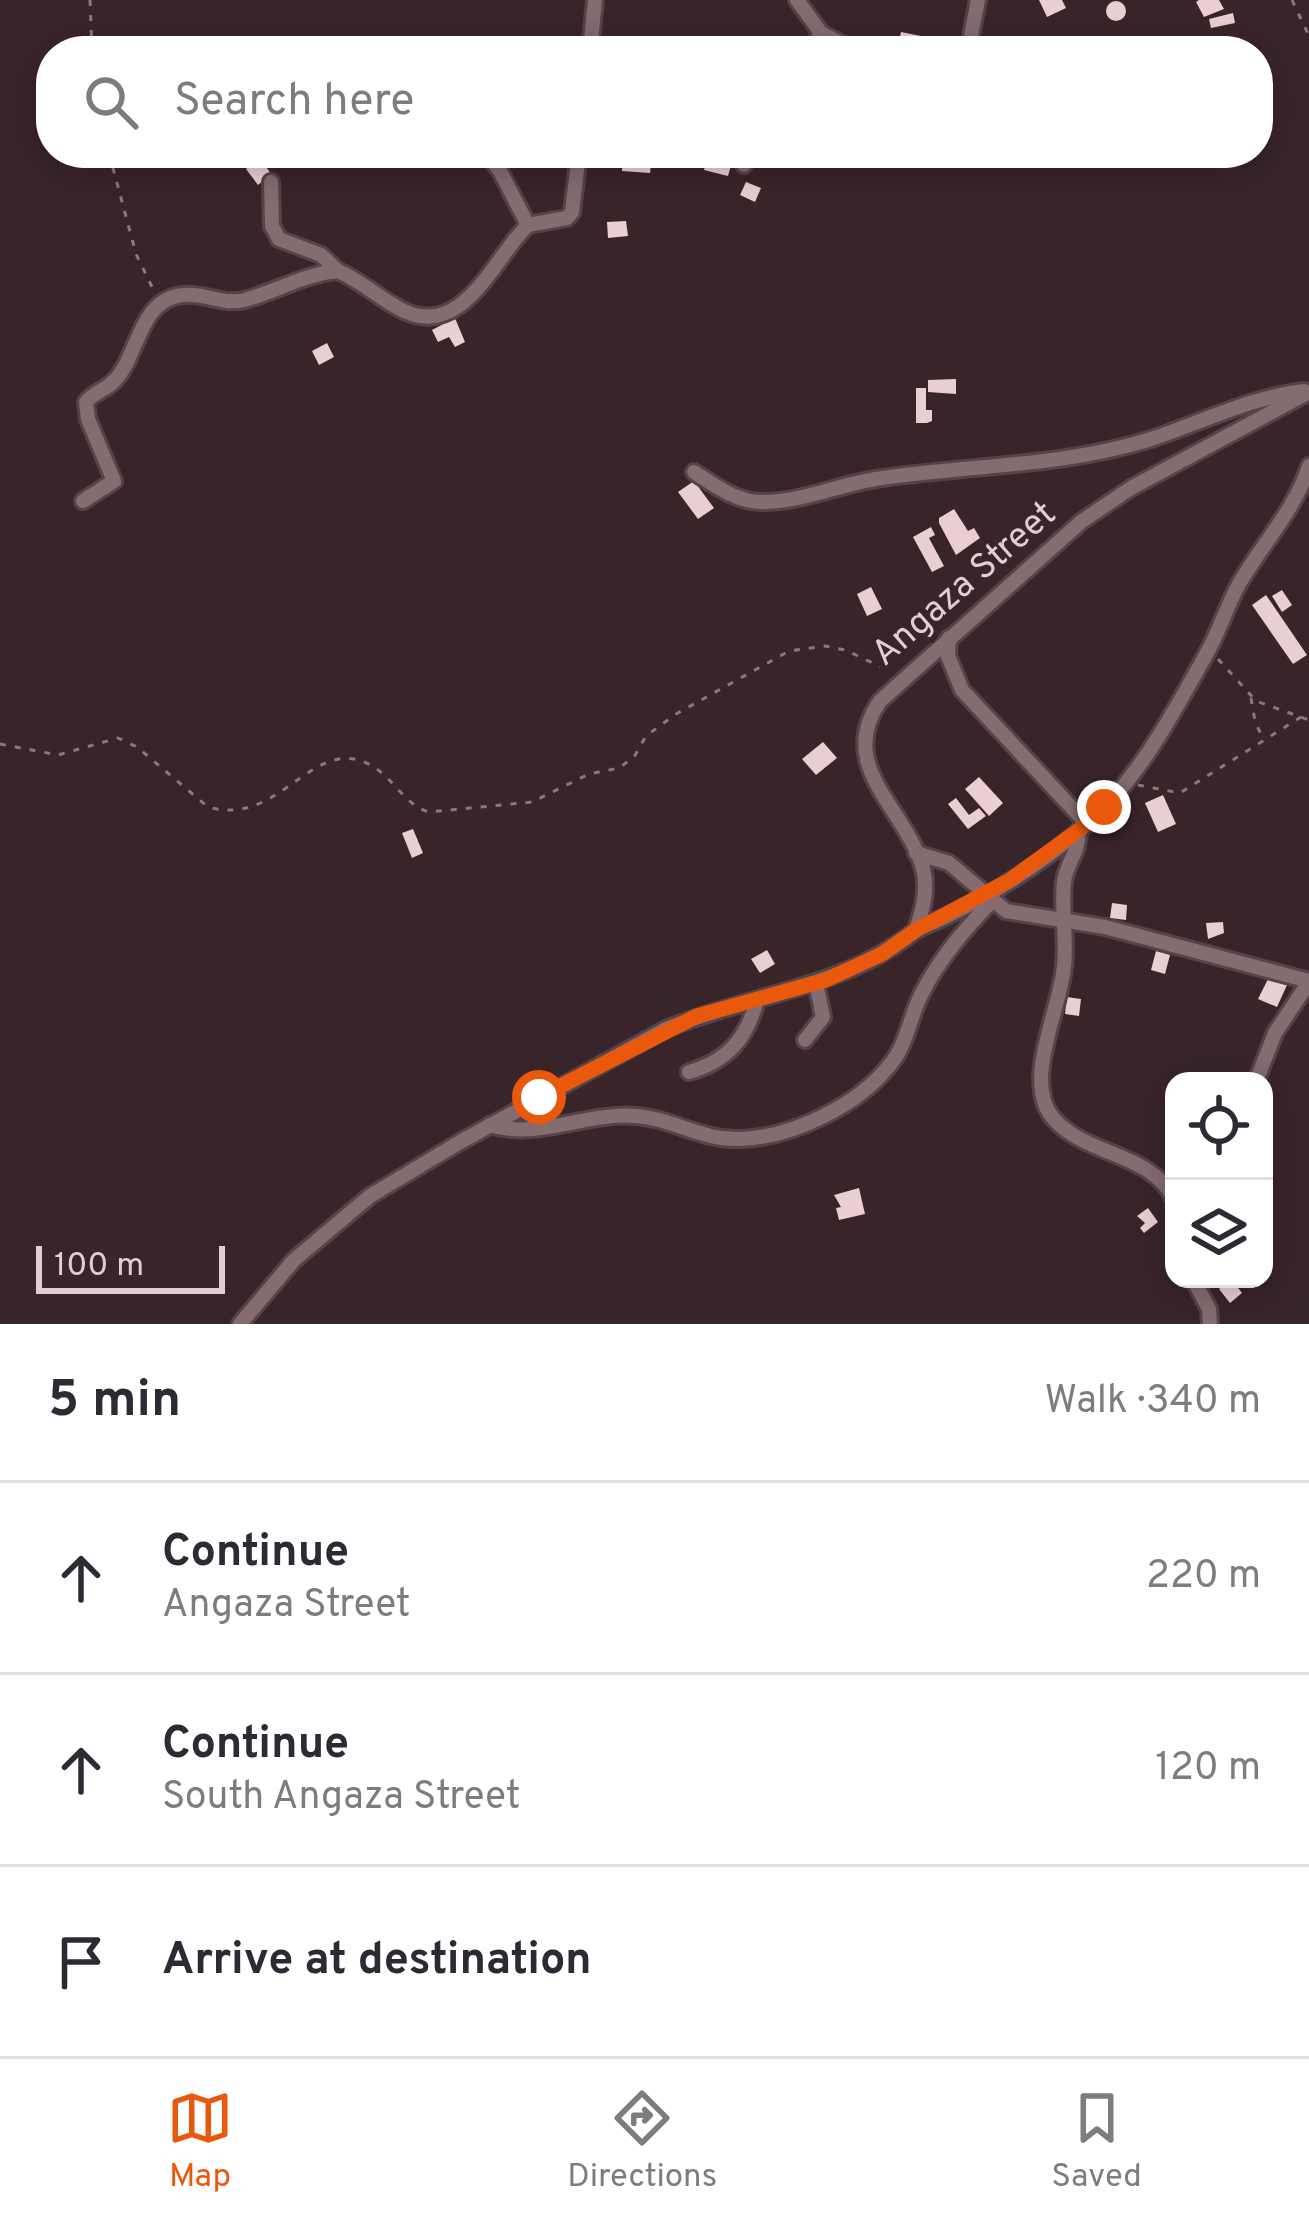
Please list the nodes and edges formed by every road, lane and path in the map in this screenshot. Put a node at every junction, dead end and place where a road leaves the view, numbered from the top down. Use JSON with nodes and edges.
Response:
{"nodes":[{"id":1,"x":90,"y":0,"type":"edge"},
{"id":2,"x":595,"y":0,"type":"edge"},
{"id":3,"x":797,"y":0,"type":"edge"},
{"id":4,"x":978,"y":0,"type":"edge"},
{"id":5,"x":1292,"y":0,"type":"edge"},
{"id":6,"x":821,"y":33,"type":"junction"},
{"id":7,"x":91,"y":36,"type":"edge"},
{"id":8,"x":591,"y":36,"type":"edge"},
{"id":9,"x":820,"y":36,"type":"edge"},
{"id":10,"x":827,"y":36,"type":"edge"},
{"id":11,"x":971,"y":36,"type":"edge"},
{"id":12,"x":1309,"y":36,"type":"edge"},
{"id":13,"x":113,"y":168,"type":"edge"},
{"id":14,"x":498,"y":168,"type":"edge"},
{"id":15,"x":577,"y":168,"type":"edge"},
{"id":16,"x":271,"y":182,"type":"dead end"},
{"id":17,"x":528,"y":225,"type":"junction"},
{"id":18,"x":338,"y":271,"type":"junction"},
{"id":19,"x":161,"y":304,"type":"junction"},
{"id":20,"x":1309,"y":391,"type":"edge"},
{"id":21,"x":1309,"y":466,"type":"edge"},
{"id":22,"x":694,"y":472,"type":"dead end"},
{"id":23,"x":83,"y":501,"type":"dead end"},
{"id":24,"x":949,"y":638,"type":"junction"},
{"id":25,"x":1210,"y":648,"type":"junction"},
{"id":26,"x":903,"y":677,"type":"junction"},
{"id":27,"x":1251,"y":696,"type":"junction"},
{"id":28,"x":1309,"y":712,"type":"edge"},
{"id":29,"x":1296,"y":718,"type":"junction"},
{"id":30,"x":1309,"y":720,"type":"edge"},
{"id":31,"x":1263,"y":739,"type":"junction"},
{"id":32,"x":0,"y":744,"type":"edge"},
{"id":33,"x":1126,"y":779,"type":"junction"},
{"id":34,"x":1083,"y":827,"type":"junction"},
{"id":35,"x":916,"y":853,"type":"junction"},
{"id":36,"x":989,"y":898,"type":"junction"},
{"id":37,"x":1064,"y":917,"type":"junction"},
{"id":38,"x":916,"y":930,"type":"junction"},
{"id":39,"x":1309,"y":982,"type":"edge"},
{"id":40,"x":816,"y":983,"type":"junction"},
{"id":41,"x":757,"y":1000,"type":"junction"},
{"id":42,"x":805,"y":1040,"type":"dead end"},
{"id":43,"x":689,"y":1072,"type":"dead end"},
{"id":44,"x":1260,"y":1072,"type":"edge"},
{"id":45,"x":490,"y":1125,"type":"junction"},
{"id":46,"x":1165,"y":1187,"type":"edge"},
{"id":47,"x":1198,"y":1288,"type":"edge"},
{"id":48,"x":241,"y":1324,"type":"edge"},
{"id":49,"x":1210,"y":1324,"type":"edge"}],
"edges":[{"from":1,"to":7,"type":"path"},
{"from":2,"to":8,"type":"street"},
{"from":3,"to":6,"type":"street"},
{"from":4,"to":11,"type":"street"},
{"from":5,"to":12,"type":"path"},
{"from":6,"to":9,"type":"street"},
{"from":6,"to":10,"type":"street"},
{"from":13,"to":19,"type":"path"},
{"from":14,"to":17,"type":"street"},
{"from":15,"to":17,"type":"street"},
{"from":16,"to":18,"type":"street"},
{"from":17,"to":18,"type":"street"},
{"from":18,"to":19,"type":"street"},
{"from":19,"to":23,"type":"street"},
{"from":20,"to":22,"type":"street"},
{"from":20,"to":24,"type":"street","name":"Angaza Street"},
{"from":21,"to":25,"type":"street"},
{"from":24,"to":26,"type":"street","name":"Angaza Street"},
{"from":24,"to":34,"type":"street"},
{"from":25,"to":27,"type":"path"},
{"from":25,"to":33,"type":"street"},
{"from":26,"to":32,"type":"path"},
{"from":26,"to":35,"type":"street","name":"Angaza Street"},
{"from":27,"to":29,"type":"path"},
{"from":27,"to":31,"type":"path"},
{"from":28,"to":29,"type":"path"},
{"from":29,"to":30,"type":"path"},
{"from":29,"to":31,"type":"path"},
{"from":31,"to":33,"type":"path"},
{"from":33,"to":34,"type":"street"},
{"from":34,"to":36,"type":"street"},
{"from":34,"to":37,"type":"street"},
{"from":35,"to":36,"type":"street"},
{"from":35,"to":38,"type":"street","name":"Angaza Street"},
{"from":36,"to":37,"type":"street"},
{"from":36,"to":38,"type":"street"},
{"from":36,"to":45,"type":"street"},
{"from":37,"to":39,"type":"street"},
{"from":37,"to":46,"type":"street"},
{"from":38,"to":40,"type":"street"},
{"from":39,"to":44,"type":"street"},
{"from":40,"to":41,"type":"street"},
{"from":40,"to":42,"type":"street"},
{"from":41,"to":43,"type":"street"},
{"from":41,"to":45,"type":"street"},
{"from":45,"to":48,"type":"street"},
{"from":47,"to":49,"type":"street"}]}
